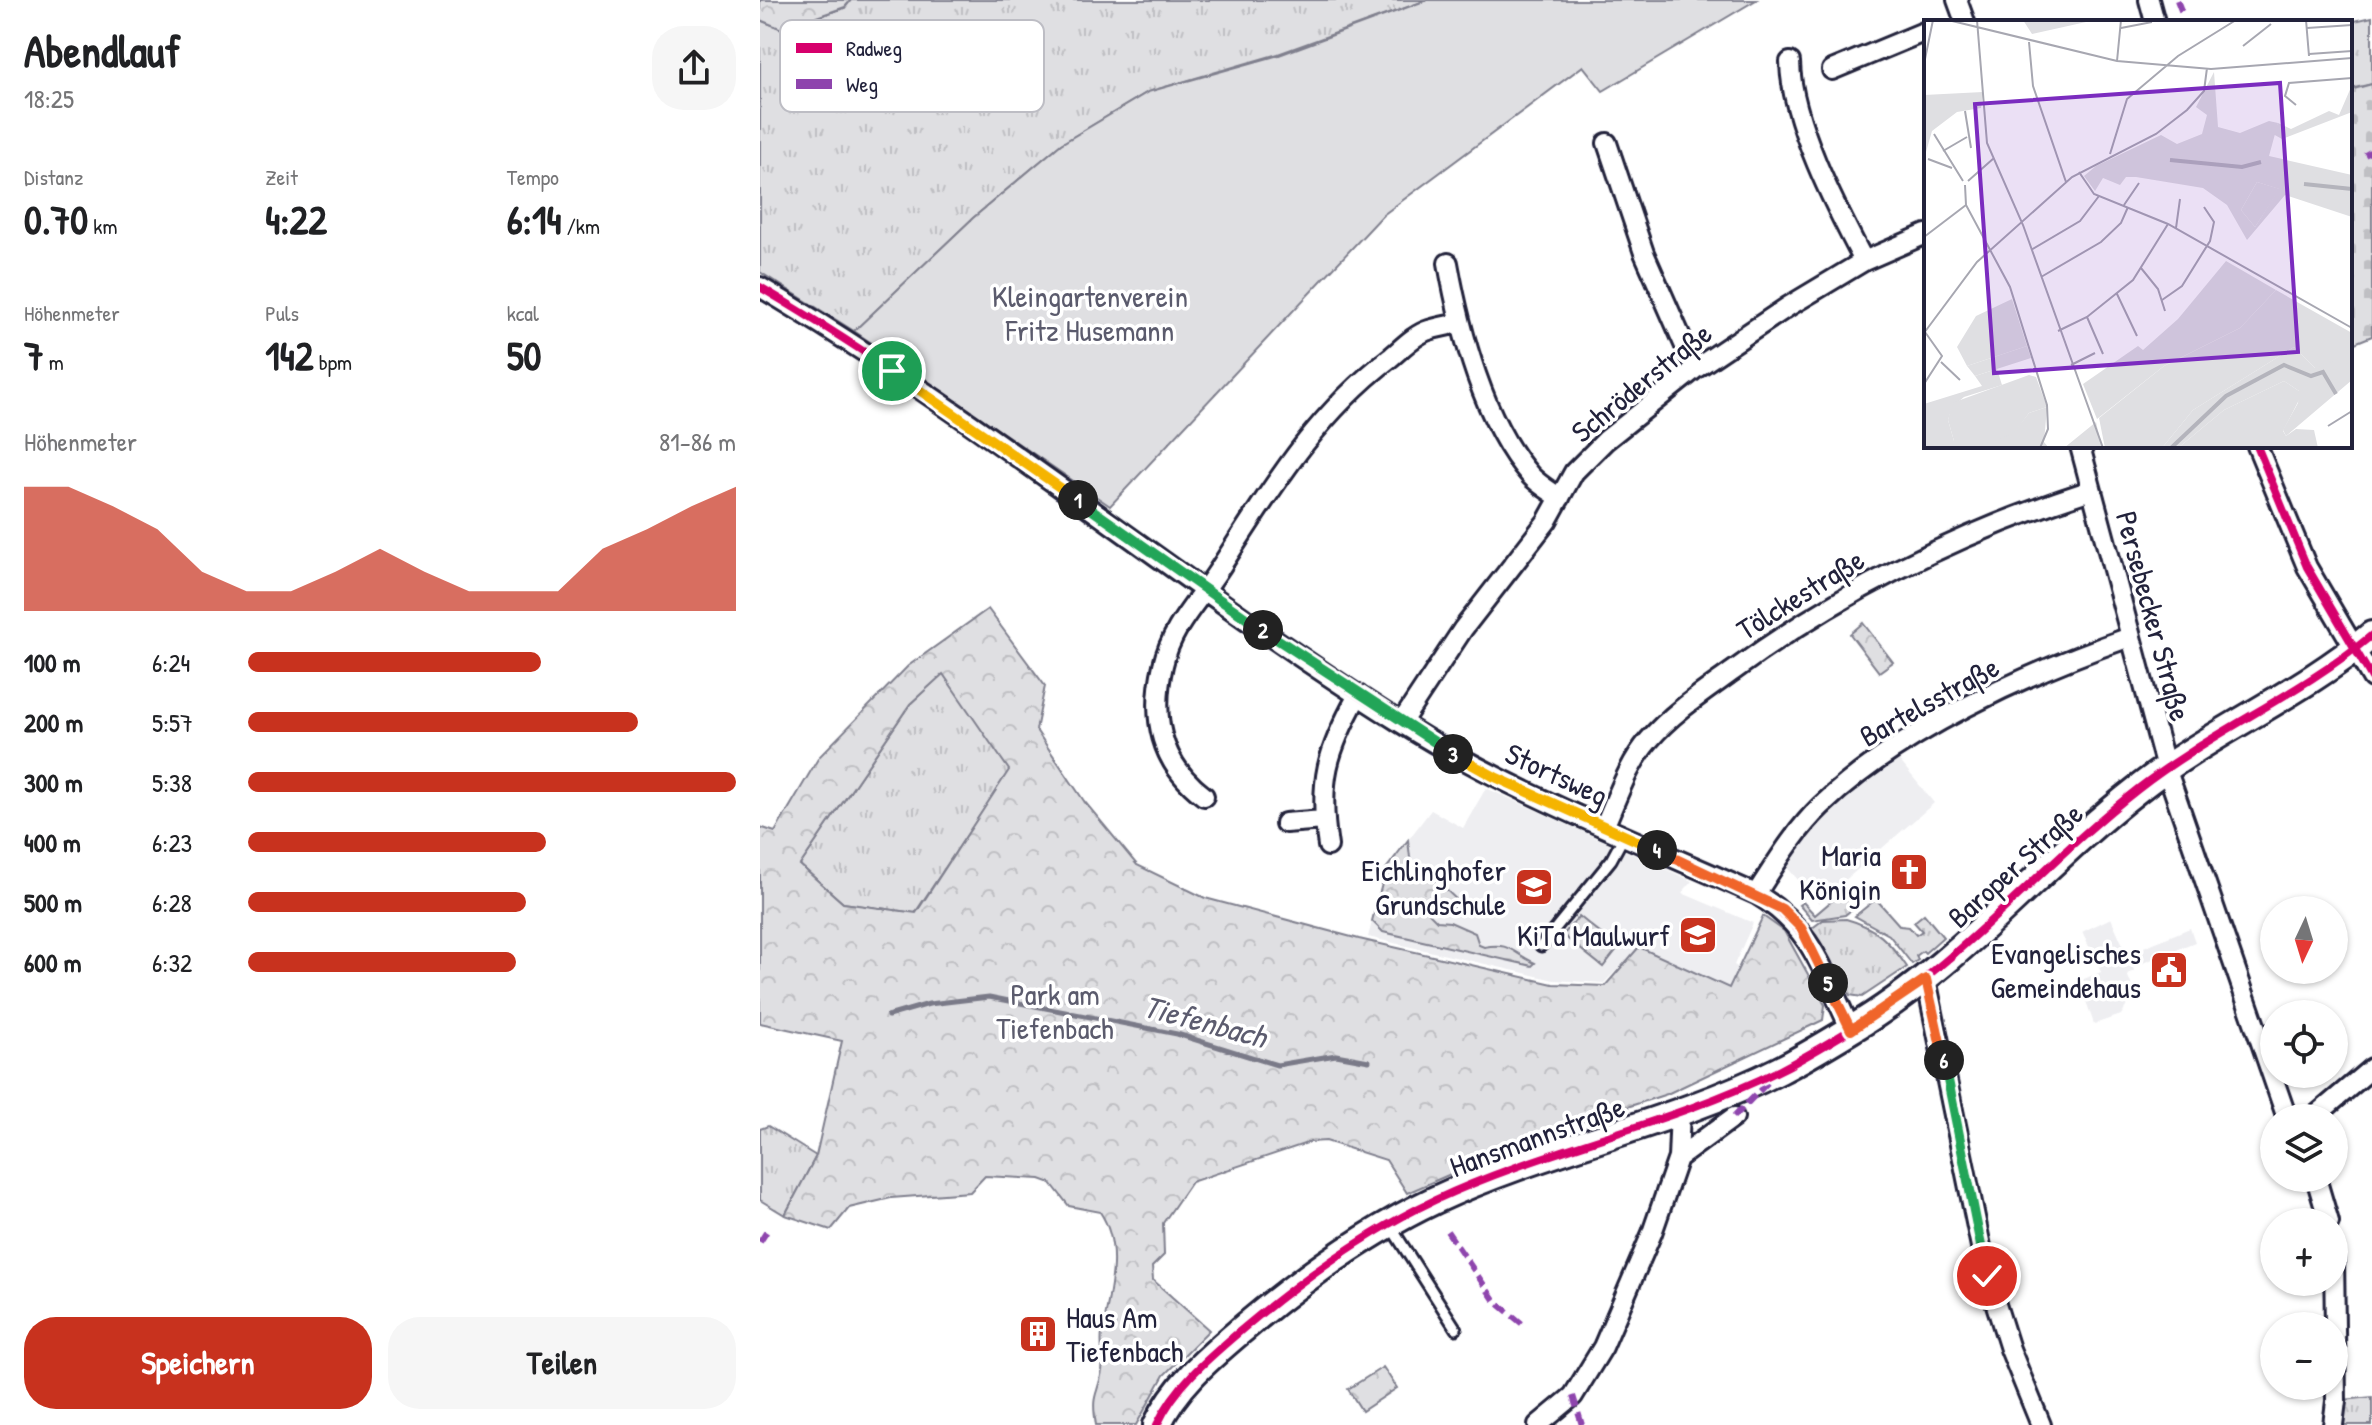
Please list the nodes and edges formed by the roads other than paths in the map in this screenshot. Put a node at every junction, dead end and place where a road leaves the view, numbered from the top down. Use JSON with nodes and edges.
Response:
{"nodes":[{"id":1,"x":2149,"y":0,"type":"edge"},
{"id":2,"x":2154,"y":20,"type":"edge"},
{"id":3,"x":1924,"y":32,"type":"edge"},
{"id":4,"x":1790,"y":62,"type":"dead end"},
{"id":5,"x":1832,"y":70,"type":"dead end"},
{"id":6,"x":1607,"y":143,"type":"dead end"},
{"id":7,"x":1924,"y":235,"type":"edge"},
{"id":8,"x":1864,"y":261,"type":"junction"},
{"id":9,"x":1448,"y":263,"type":"dead end"},
{"id":10,"x":760,"y":287,"type":"edge"},
{"id":11,"x":1459,"y":323,"type":"junction"},
{"id":12,"x":1695,"y":369,"type":"junction"},
{"id":13,"x":2080,"y":448,"type":"edge"},
{"id":14,"x":2258,"y":448,"type":"edge"},
{"id":15,"x":2091,"y":490,"type":"junction"},
{"id":16,"x":1560,"y":498,"type":"junction"},
{"id":17,"x":1206,"y":590,"type":"junction"},
{"id":18,"x":2130,"y":637,"type":"junction"},
{"id":19,"x":2363,"y":642,"type":"edge"},
{"id":20,"x":2372,"y":678,"type":"edge"},
{"id":21,"x":1358,"y":695,"type":"junction"},
{"id":22,"x":1401,"y":723,"type":"junction"},
{"id":23,"x":2166,"y":768,"type":"junction"},
{"id":24,"x":1204,"y":796,"type":"dead end"},
{"id":25,"x":1324,"y":820,"type":"junction"},
{"id":26,"x":1285,"y":823,"type":"dead end"},
{"id":27,"x":1604,"y":827,"type":"junction"},
{"id":28,"x":1624,"y":836,"type":"junction"},
{"id":29,"x":1328,"y":846,"type":"dead end"},
{"id":30,"x":1756,"y":894,"type":"junction"},
{"id":31,"x":1541,"y":946,"type":"dead end"},
{"id":32,"x":1926,"y":979,"type":"junction"},
{"id":33,"x":1851,"y":1030,"type":"junction"},
{"id":34,"x":2372,"y":1068,"type":"edge"},
{"id":35,"x":2282,"y":1104,"type":"edge"},
{"id":36,"x":2330,"y":1104,"type":"edge"},
{"id":37,"x":1680,"y":1111,"type":"junction"},
{"id":38,"x":1734,"y":1117,"type":"dead end"},
{"id":39,"x":1678,"y":1158,"type":"junction"},
{"id":40,"x":1389,"y":1225,"type":"junction"},
{"id":41,"x":2335,"y":1296,"type":"edge"},
{"id":42,"x":1456,"y":1329,"type":"dead end"},
{"id":43,"x":1157,"y":1425,"type":"edge"},
{"id":44,"x":1538,"y":1425,"type":"edge"},
{"id":45,"x":2041,"y":1425,"type":"edge"},
{"id":46,"x":2333,"y":1425,"type":"edge"}],
"edges":[{"from":1,"to":2,"type":"street"},
{"from":3,"to":5,"type":"street"},
{"from":4,"to":8,"type":"street"},
{"from":6,"to":12,"type":"street"},
{"from":7,"to":8,"type":"street","name":"Schröderstraße"},
{"from":8,"to":12,"type":"street","name":"Schröderstraße"},
{"from":9,"to":11,"type":"street"},
{"from":10,"to":17,"type":"street","name":"Stortsweg"},
{"from":11,"to":16,"type":"street"},
{"from":11,"to":17,"type":"street"},
{"from":12,"to":16,"type":"street","name":"Schröderstraße"},
{"from":13,"to":15,"type":"street","name":"Persebecker Straße"},
{"from":14,"to":19,"type":"street"},
{"from":15,"to":18,"type":"street","name":"Persebecker Straße"},
{"from":15,"to":27,"type":"street","name":"Tölckestraße"},
{"from":16,"to":22,"type":"street","name":"Schröderstraße"},
{"from":17,"to":21,"type":"street","name":"Stortsweg"},
{"from":17,"to":24,"type":"street"},
{"from":18,"to":23,"type":"street","name":"Persebecker Straße"},
{"from":18,"to":30,"type":"street","name":"Bartelsstraße"},
{"from":19,"to":20,"type":"street"},
{"from":19,"to":23,"type":"main road","name":"Baroper Straße"},
{"from":21,"to":22,"type":"street","name":"Stortsweg"},
{"from":21,"to":25,"type":"street"},
{"from":22,"to":27,"type":"street","name":"Stortsweg"},
{"from":23,"to":32,"type":"main road","name":"Baroper Straße"},
{"from":23,"to":35,"type":"street","name":"Persebecker Straße"},
{"from":25,"to":26,"type":"street"},
{"from":25,"to":29,"type":"street"},
{"from":27,"to":28,"type":"street","name":"Stortsweg"},
{"from":28,"to":30,"type":"street","name":"Stortsweg"},
{"from":28,"to":31,"type":"lane"},
{"from":30,"to":33,"type":"street","name":"Stortsweg"},
{"from":32,"to":33,"type":"main road","name":"Baroper Straße"},
{"from":32,"to":45,"type":"street"},
{"from":33,"to":37,"type":"main road","name":"Baroper Straße"},
{"from":34,"to":36,"type":"street"},
{"from":37,"to":39,"type":"street"},
{"from":37,"to":40,"type":"main road","name":"Hansmannstraße"},
{"from":38,"to":39,"type":"street"},
{"from":39,"to":44,"type":"street"},
{"from":40,"to":42,"type":"lane"},
{"from":40,"to":43,"type":"main road","name":"Hansmannstraße"},
{"from":41,"to":46,"type":"street"}]}
